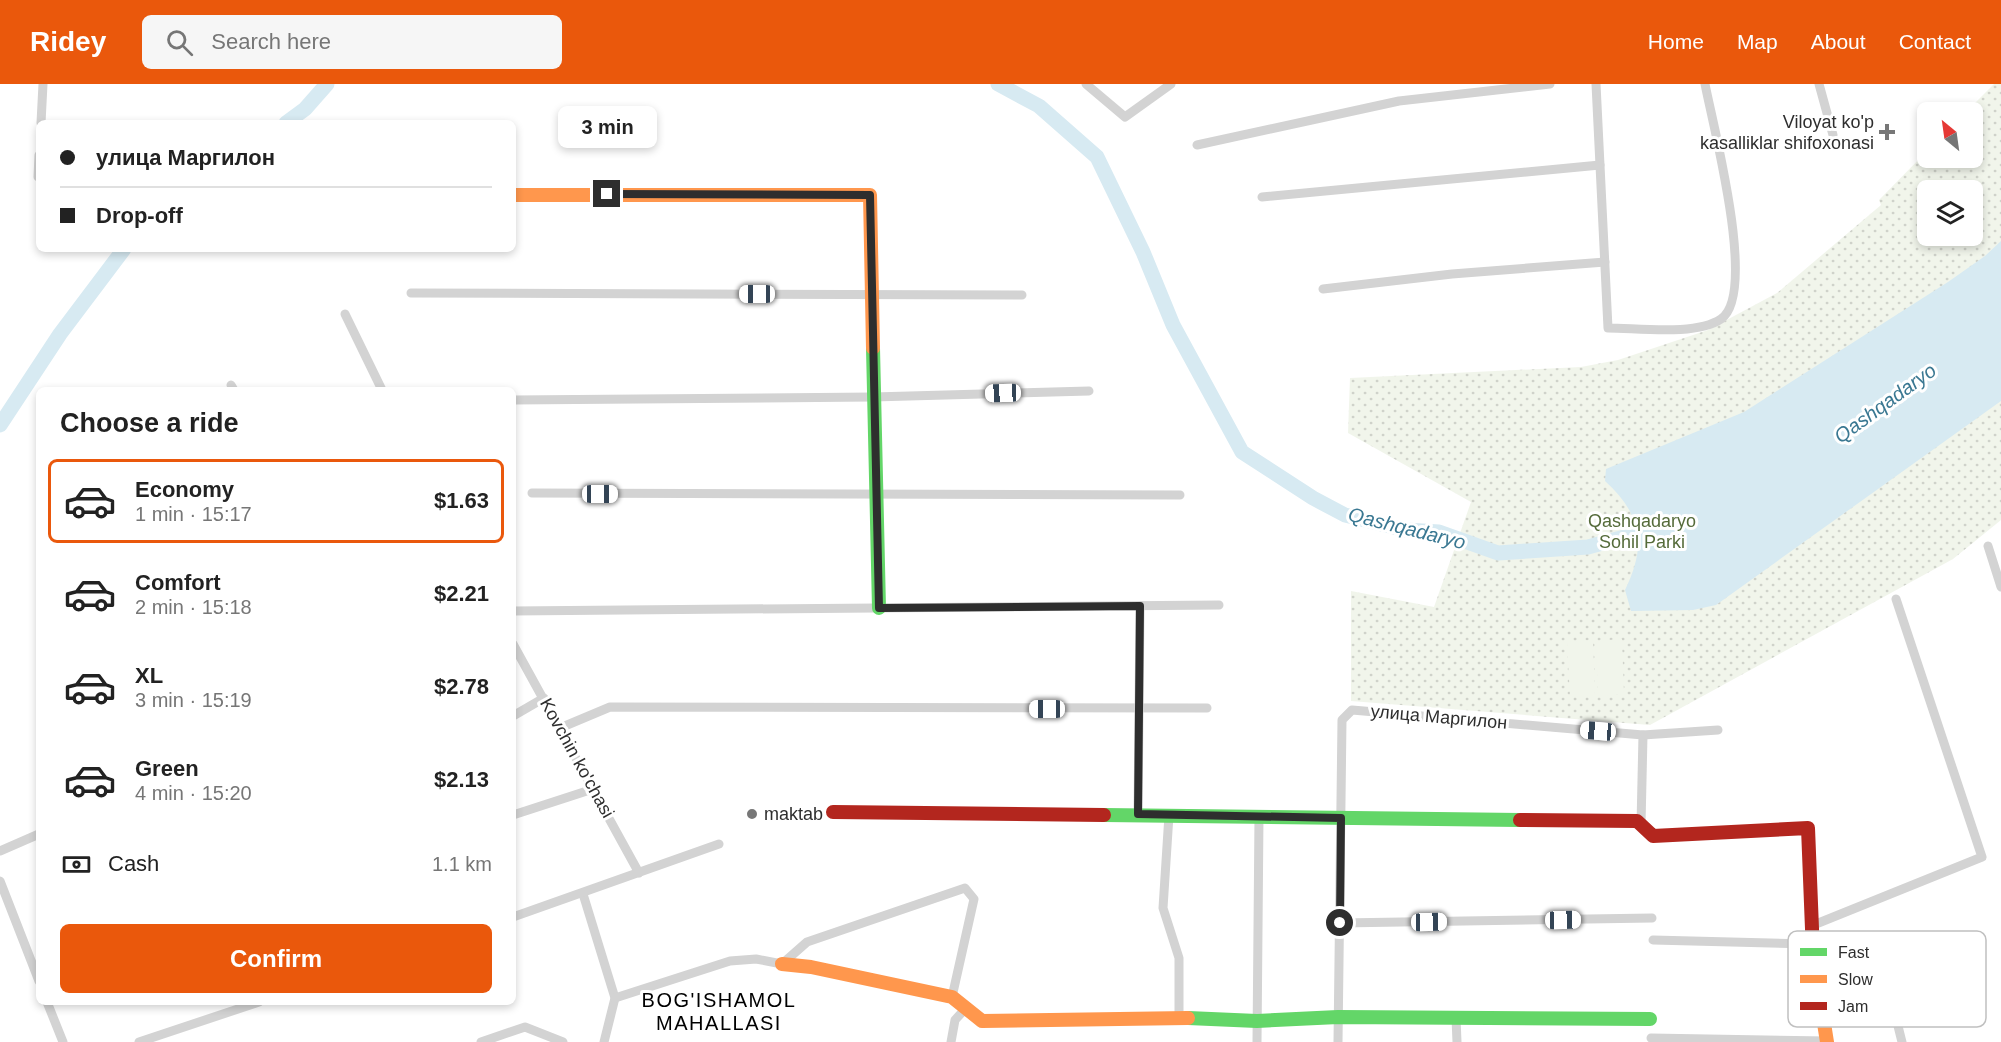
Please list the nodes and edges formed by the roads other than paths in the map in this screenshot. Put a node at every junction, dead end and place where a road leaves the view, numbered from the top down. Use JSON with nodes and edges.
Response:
{"nodes":[{"id":1,"x":43,"y":84,"type":"edge"},
{"id":2,"x":1086,"y":84,"type":"edge"},
{"id":3,"x":1171,"y":84,"type":"edge"},
{"id":4,"x":1550,"y":84,"type":"edge"},
{"id":5,"x":1596,"y":84,"type":"edge"},
{"id":6,"x":1706,"y":84,"type":"edge"},
{"id":7,"x":1819,"y":84,"type":"edge"},
{"id":8,"x":41,"y":120,"type":"edge"},
{"id":9,"x":1833,"y":135,"type":"dead end"},
{"id":10,"x":1197,"y":145,"type":"dead end"},
{"id":11,"x":1600,"y":165,"type":"junction"},
{"id":12,"x":516,"y":195,"type":"edge"},
{"id":13,"x":1262,"y":197,"type":"dead end"},
{"id":14,"x":1605,"y":261,"type":"junction"},
{"id":15,"x":1323,"y":289,"type":"dead end"},
{"id":16,"x":411,"y":293,"type":"dead end"},
{"id":17,"x":872,"y":295,"type":"junction"},
{"id":18,"x":1022,"y":295,"type":"dead end"},
{"id":19,"x":345,"y":314,"type":"dead end"},
{"id":20,"x":381,"y":387,"type":"edge"},
{"id":21,"x":1089,"y":391,"type":"dead end"},
{"id":22,"x":873,"y":397,"type":"junction"},
{"id":23,"x":516,"y":400,"type":"edge"},
{"id":24,"x":532,"y":493,"type":"dead end"},
{"id":25,"x":876,"y":495,"type":"junction"},
{"id":26,"x":1180,"y":495,"type":"dead end"},
{"id":27,"x":1988,"y":546,"type":"dead end"},
{"id":28,"x":2001,"y":587,"type":"edge"},
{"id":29,"x":1896,"y":599,"type":"dead end"},
{"id":30,"x":1219,"y":605,"type":"dead end"},
{"id":31,"x":1140,"y":606,"type":"junction"},
{"id":32,"x":879,"y":608,"type":"junction"},
{"id":33,"x":516,"y":611,"type":"edge"},
{"id":34,"x":516,"y":649,"type":"edge"},
{"id":35,"x":544,"y":698,"type":"junction"},
{"id":36,"x":1207,"y":708,"type":"dead end"},
{"id":37,"x":1139,"y":709,"type":"junction"},
{"id":38,"x":516,"y":714,"type":"edge"},
{"id":39,"x":560,"y":728,"type":"junction"},
{"id":40,"x":1718,"y":730,"type":"dead end"},
{"id":41,"x":1642,"y":735,"type":"junction"},
{"id":42,"x":593,"y":789,"type":"junction"},
{"id":43,"x":833,"y":812,"type":"dead end"},
{"id":44,"x":516,"y":814,"type":"edge"},
{"id":45,"x":1138,"y":814,"type":"junction"},
{"id":46,"x":1168,"y":815,"type":"junction"},
{"id":47,"x":1259,"y":816,"type":"junction"},
{"id":48,"x":1341,"y":818,"type":"junction"},
{"id":49,"x":1641,"y":825,"type":"junction"},
{"id":50,"x":36,"y":835,"type":"edge"},
{"id":51,"x":719,"y":844,"type":"dead end"},
{"id":52,"x":0,"y":851,"type":"edge"},
{"id":53,"x":639,"y":873,"type":"junction"},
{"id":54,"x":0,"y":881,"type":"edge"},
{"id":55,"x":583,"y":894,"type":"junction"},
{"id":56,"x":516,"y":916,"type":"edge"},
{"id":57,"x":1652,"y":918,"type":"dead end"},
{"id":58,"x":1340,"y":923,"type":"junction"},
{"id":59,"x":1811,"y":926,"type":"junction"},
{"id":60,"x":1811,"y":931,"type":"edge"},
{"id":61,"x":1653,"y":940,"type":"dead end"},
{"id":62,"x":1788,"y":943,"type":"edge"},
{"id":63,"x":782,"y":964,"type":"junction"},
{"id":64,"x":36,"y":973,"type":"edge"},
{"id":65,"x":952,"y":997,"type":"junction"},
{"id":66,"x":615,"y":998,"type":"junction"},
{"id":67,"x":48,"y":1005,"type":"edge"},
{"id":68,"x":250,"y":1005,"type":"edge"},
{"id":69,"x":965,"y":1009,"type":"junction"},
{"id":70,"x":1338,"y":1017,"type":"junction"},
{"id":71,"x":1179,"y":1018,"type":"junction"},
{"id":72,"x":1456,"y":1018,"type":"junction"},
{"id":73,"x":1650,"y":1019,"type":"dead end"},
{"id":74,"x":1257,"y":1021,"type":"junction"},
{"id":75,"x":1898,"y":1027,"type":"edge"},
{"id":76,"x":1650,"y":1038,"type":"dead end"},
{"id":77,"x":1827,"y":1041,"type":"edge"},
{"id":78,"x":63,"y":1042,"type":"edge"},
{"id":79,"x":139,"y":1042,"type":"edge"},
{"id":80,"x":481,"y":1042,"type":"edge"},
{"id":81,"x":563,"y":1042,"type":"edge"},
{"id":82,"x":604,"y":1042,"type":"edge"},
{"id":83,"x":951,"y":1042,"type":"edge"},
{"id":84,"x":1257,"y":1042,"type":"edge"},
{"id":85,"x":1338,"y":1042,"type":"edge"},
{"id":86,"x":1457,"y":1042,"type":"edge"},
{"id":87,"x":1902,"y":1042,"type":"edge"}],
"edges":[{"from":1,"to":8,"type":"street"},
{"from":2,"to":3,"type":"street"},
{"from":4,"to":10,"type":"street"},
{"from":5,"to":11,"type":"street"},
{"from":6,"to":14,"type":"street"},
{"from":7,"to":9,"type":"street"},
{"from":11,"to":13,"type":"street"},
{"from":11,"to":14,"type":"street"},
{"from":12,"to":17,"type":"street"},
{"from":14,"to":15,"type":"street"},
{"from":16,"to":17,"type":"street"},
{"from":17,"to":18,"type":"street"},
{"from":17,"to":22,"type":"street"},
{"from":19,"to":20,"type":"street"},
{"from":21,"to":22,"type":"street"},
{"from":22,"to":23,"type":"street"},
{"from":22,"to":25,"type":"street"},
{"from":24,"to":25,"type":"street"},
{"from":25,"to":26,"type":"street"},
{"from":25,"to":32,"type":"street"},
{"from":27,"to":28,"type":"street"},
{"from":29,"to":59,"type":"street"},
{"from":30,"to":31,"type":"street"},
{"from":31,"to":32,"type":"street"},
{"from":31,"to":37,"type":"street"},
{"from":32,"to":33,"type":"street"},
{"from":34,"to":35,"type":"street","name":"Kovchin ko'chasi"},
{"from":35,"to":38,"type":"street"},
{"from":35,"to":39,"type":"street","name":"Kovchin ko'chasi"},
{"from":36,"to":37,"type":"street"},
{"from":37,"to":39,"type":"street"},
{"from":37,"to":45,"type":"street"},
{"from":39,"to":42,"type":"street","name":"Kovchin ko'chasi"},
{"from":40,"to":41,"type":"street","name":"улица Маргилон"},
{"from":41,"to":48,"type":"street","name":"улица Маргилон"},
{"from":41,"to":49,"type":"street"},
{"from":42,"to":44,"type":"street"},
{"from":42,"to":53,"type":"street","name":"Kovchin ko'chasi"},
{"from":43,"to":45,"type":"street"},
{"from":45,"to":46,"type":"street"},
{"from":46,"to":47,"type":"street"},
{"from":46,"to":71,"type":"street"},
{"from":47,"to":48,"type":"street"},
{"from":47,"to":74,"type":"street"},
{"from":48,"to":49,"type":"street"},
{"from":48,"to":58,"type":"street","name":"улица Маргилон"},
{"from":49,"to":59,"type":"street"},
{"from":50,"to":52,"type":"street"},
{"from":51,"to":53,"type":"street"},
{"from":53,"to":55,"type":"street"},
{"from":54,"to":64,"type":"street"},
{"from":55,"to":56,"type":"street"},
{"from":55,"to":66,"type":"street"},
{"from":57,"to":58,"type":"street"},
{"from":58,"to":70,"type":"street","name":"улица Маргилон"},
{"from":59,"to":60,"type":"street"},
{"from":61,"to":62,"type":"street"},
{"from":63,"to":65,"type":"street"},
{"from":63,"to":65,"type":"street"},
{"from":63,"to":66,"type":"street"},
{"from":65,"to":69,"type":"street"},
{"from":66,"to":82,"type":"street"},
{"from":67,"to":78,"type":"street"},
{"from":68,"to":79,"type":"street"},
{"from":69,"to":71,"type":"street"},
{"from":69,"to":83,"type":"street"},
{"from":70,"to":72,"type":"street"},
{"from":70,"to":74,"type":"street"},
{"from":70,"to":85,"type":"street","name":"улица Маргилон"},
{"from":71,"to":74,"type":"street"},
{"from":72,"to":73,"type":"street"},
{"from":72,"to":86,"type":"street"},
{"from":74,"to":84,"type":"street"},
{"from":75,"to":87,"type":"street"},
{"from":76,"to":77,"type":"street"},
{"from":80,"to":81,"type":"street"}]}
